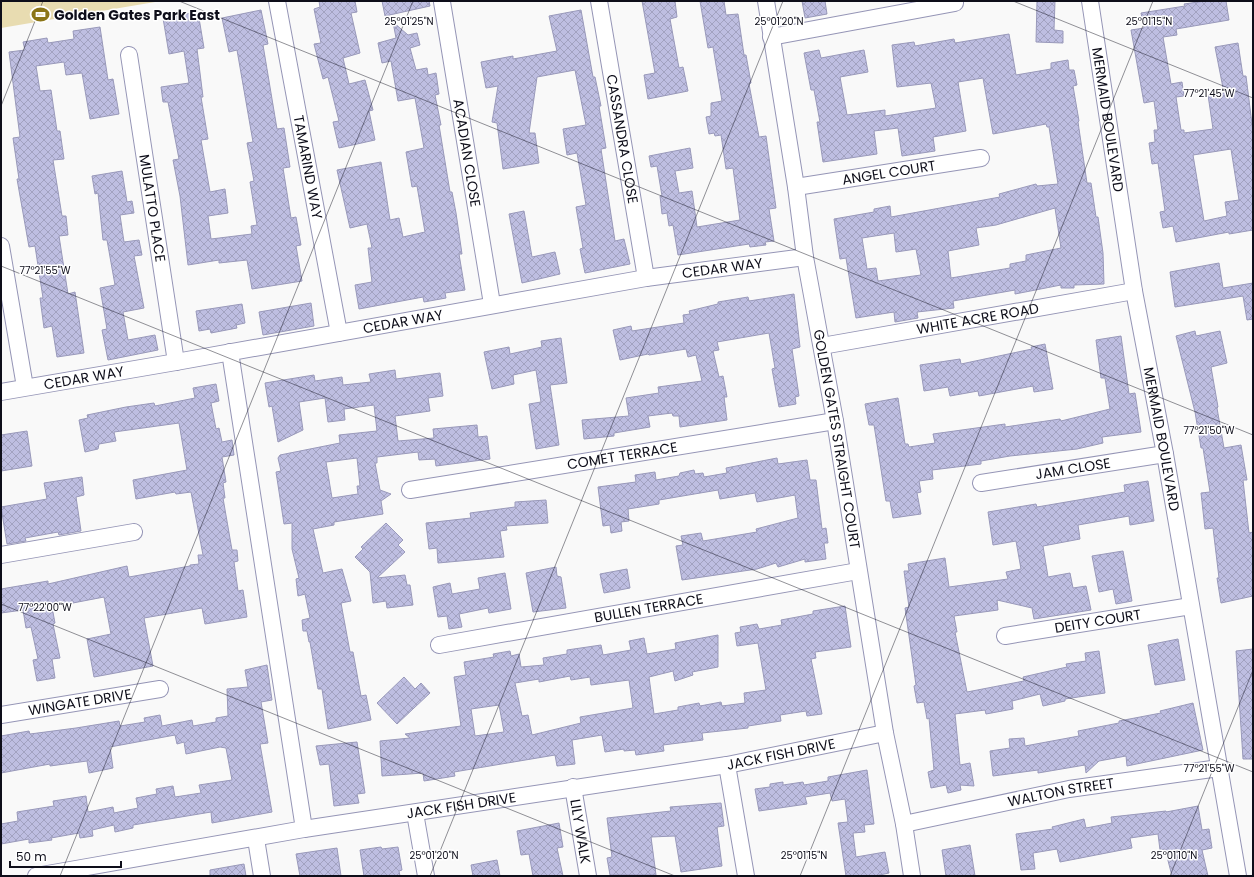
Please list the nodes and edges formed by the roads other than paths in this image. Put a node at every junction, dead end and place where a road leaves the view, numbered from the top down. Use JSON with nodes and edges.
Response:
{"nodes":[{"id":1,"x":277,"y":1,"type":"edge"},
{"id":2,"x":599,"y":1,"type":"edge"},
{"id":3,"x":766,"y":1,"type":"edge"},
{"id":4,"x":1090,"y":1,"type":"edge"},
{"id":5,"x":442,"y":2,"type":"dead end"},
{"id":6,"x":955,"y":3,"type":"dead end"},
{"id":7,"x":771,"y":37,"type":"junction"},
{"id":8,"x":129,"y":55,"type":"dead end"},
{"id":9,"x":981,"y":158,"type":"dead end"},
{"id":10,"x":796,"y":187,"type":"junction"},
{"id":11,"x":1,"y":246,"type":"edge"},
{"id":12,"x":805,"y":257,"type":"junction"},
{"id":13,"x":646,"y":278,"type":"junction"},
{"id":14,"x":1134,"y":291,"type":"junction"},
{"id":15,"x":492,"y":304,"type":"junction"},
{"id":16,"x":338,"y":333,"type":"junction"},
{"id":17,"x":822,"y":346,"type":"junction"},
{"id":18,"x":230,"y":352,"type":"junction"},
{"id":19,"x":176,"y":362,"type":"junction"},
{"id":20,"x":25,"y":387,"type":"junction"},
{"id":21,"x":1,"y":392,"type":"edge"},
{"id":22,"x":835,"y":421,"type":"junction"},
{"id":23,"x":1166,"y":454,"type":"junction"},
{"id":24,"x":981,"y":483,"type":"dead end"},
{"id":25,"x":410,"y":490,"type":"dead end"},
{"id":26,"x":134,"y":532,"type":"dead end"},
{"id":27,"x":1,"y":555,"type":"edge"},
{"id":28,"x":858,"y":572,"type":"junction"},
{"id":29,"x":1191,"y":606,"type":"junction"},
{"id":30,"x":1005,"y":636,"type":"dead end"},
{"id":31,"x":439,"y":645,"type":"dead end"},
{"id":32,"x":160,"y":689,"type":"dead end"},
{"id":33,"x":1,"y":715,"type":"edge"},
{"id":34,"x":885,"y":733,"type":"junction"},
{"id":35,"x":727,"y":765,"type":"junction"},
{"id":36,"x":1219,"y":768,"type":"junction"},
{"id":37,"x":573,"y":788,"type":"junction"},
{"id":38,"x":415,"y":813,"type":"junction"},
{"id":39,"x":904,"y":824,"type":"junction"},
{"id":40,"x":304,"y":829,"type":"junction"},
{"id":41,"x":256,"y":839,"type":"junction"},
{"id":42,"x":105,"y":870,"type":"edge"},
{"id":43,"x":36,"y":876,"type":"edge"},
{"id":44,"x":262,"y":876,"type":"edge"},
{"id":45,"x":426,"y":876,"type":"edge"},
{"id":46,"x":588,"y":876,"type":"edge"},
{"id":47,"x":746,"y":876,"type":"edge"},
{"id":48,"x":912,"y":876,"type":"edge"},
{"id":49,"x":1238,"y":876,"type":"edge"}],
"edges":[{"from":1,"to":16,"type":"street","name":"TAMARIND WAY"},
{"from":2,"to":13,"type":"street","name":"CASSANDRA CLOSE"},
{"from":3,"to":7,"type":"street","name":"GOLDEN GATES STRAIGHT COURT"},
{"from":4,"to":14,"type":"street","name":"MERMAID BOULEVARD"},
{"from":5,"to":15,"type":"street","name":"ACADIAN CLOSE"},
{"from":6,"to":7,"type":"street"},
{"from":7,"to":10,"type":"street","name":"GOLDEN GATES STRAIGHT COURT"},
{"from":8,"to":19,"type":"street","name":"MULATTO PLACE"},
{"from":9,"to":10,"type":"street","name":"ANGEL COURT"},
{"from":10,"to":12,"type":"street","name":"GOLDEN GATES STRAIGHT COURT"},
{"from":11,"to":20,"type":"street"},
{"from":12,"to":13,"type":"street","name":"CEDAR WAY"},
{"from":12,"to":17,"type":"street","name":"GOLDEN GATES STRAIGHT COURT"},
{"from":13,"to":15,"type":"street","name":"CEDAR WAY"},
{"from":14,"to":17,"type":"street","name":"WHITE ACRE ROAD"},
{"from":14,"to":23,"type":"street","name":"MERMAID BOULEVARD"},
{"from":15,"to":16,"type":"street","name":"CEDAR WAY"},
{"from":16,"to":18,"type":"street","name":"CEDAR WAY"},
{"from":17,"to":22,"type":"street","name":"GOLDEN GATES STRAIGHT COURT"},
{"from":18,"to":19,"type":"street","name":"CEDAR WAY"},
{"from":18,"to":40,"type":"street"},
{"from":19,"to":20,"type":"street","name":"CEDAR WAY"},
{"from":20,"to":21,"type":"street","name":"CEDAR WAY"},
{"from":22,"to":25,"type":"street","name":"COMET TERRACE"},
{"from":22,"to":28,"type":"street","name":"GOLDEN GATES STRAIGHT COURT"},
{"from":23,"to":24,"type":"street","name":"JAM CLOSE"},
{"from":23,"to":29,"type":"street","name":"MERMAID BOULEVARD"},
{"from":26,"to":27,"type":"street"},
{"from":28,"to":31,"type":"street","name":"BULLEN TERRACE"},
{"from":28,"to":34,"type":"street","name":"GOLDEN GATES STRAIGHT COURT"},
{"from":29,"to":30,"type":"street","name":"DEITY COURT"},
{"from":29,"to":36,"type":"street","name":"MERMAID BOULEVARD"},
{"from":32,"to":33,"type":"street","name":"WINGATE DRIVE"},
{"from":34,"to":35,"type":"street","name":"JACK FISH DRIVE"},
{"from":34,"to":39,"type":"street","name":"GOLDEN GATES STRAIGHT COURT"},
{"from":35,"to":37,"type":"street","name":"JACK FISH DRIVE"},
{"from":35,"to":47,"type":"street"},
{"from":36,"to":39,"type":"street","name":"WALTON STREET"},
{"from":36,"to":49,"type":"street","name":"MERMAID BOULEVARD"},
{"from":37,"to":38,"type":"street","name":"JACK FISH DRIVE"},
{"from":37,"to":46,"type":"street","name":"LILY WALK"},
{"from":38,"to":40,"type":"street","name":"JACK FISH DRIVE"},
{"from":38,"to":45,"type":"street"},
{"from":39,"to":48,"type":"street","name":"GOLDEN GATES STRAIGHT COURT"},
{"from":40,"to":41,"type":"street","name":"JACK FISH DRIVE"},
{"from":41,"to":42,"type":"street","name":"JACK FISH DRIVE"},
{"from":41,"to":44,"type":"street"},
{"from":42,"to":43,"type":"street","name":"JACK FISH DRIVE"}]}
